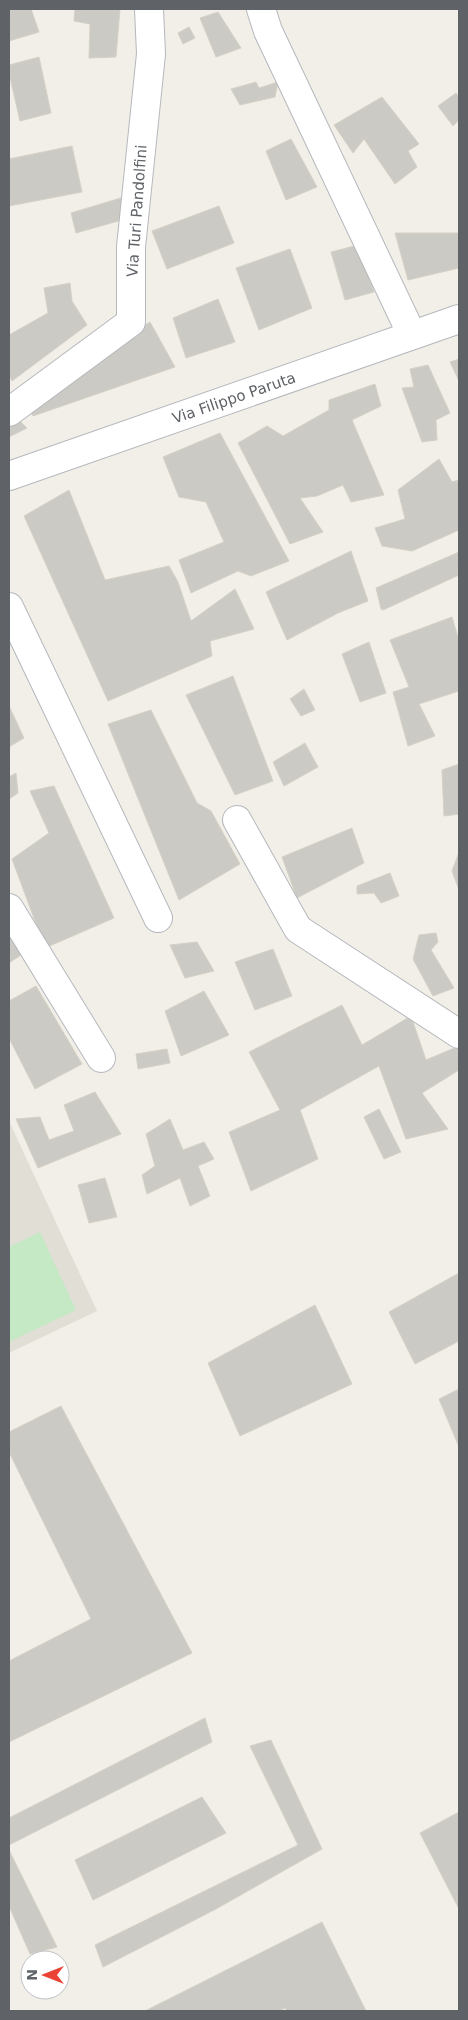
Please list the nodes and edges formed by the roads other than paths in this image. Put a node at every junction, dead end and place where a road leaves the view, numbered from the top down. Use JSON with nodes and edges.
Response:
{"nodes":[{"id":1,"x":149,"y":9,"type":"edge"},
{"id":2,"x":262,"y":9,"type":"edge"},
{"id":3,"x":459,"y":319,"type":"edge"},
{"id":4,"x":412,"y":335,"type":"junction"},
{"id":5,"x":9,"y":412,"type":"edge"},
{"id":6,"x":9,"y":476,"type":"edge"},
{"id":7,"x":9,"y":607,"type":"edge"},
{"id":8,"x":237,"y":820,"type":"dead end"},
{"id":9,"x":9,"y":908,"type":"edge"},
{"id":10,"x":158,"y":918,"type":"dead end"},
{"id":11,"x":459,"y":1034,"type":"edge"},
{"id":12,"x":101,"y":1058,"type":"dead end"}],
"edges":[{"from":1,"to":5,"type":"street","name":"Via Turi Pandolfini"},
{"from":2,"to":4,"type":"street"},
{"from":3,"to":4,"type":"street","name":"Via Filippo Paruta"},
{"from":4,"to":6,"type":"street","name":"Via Filippo Paruta"},
{"from":7,"to":10,"type":"street"},
{"from":8,"to":11,"type":"street"},
{"from":9,"to":12,"type":"street"}]}
